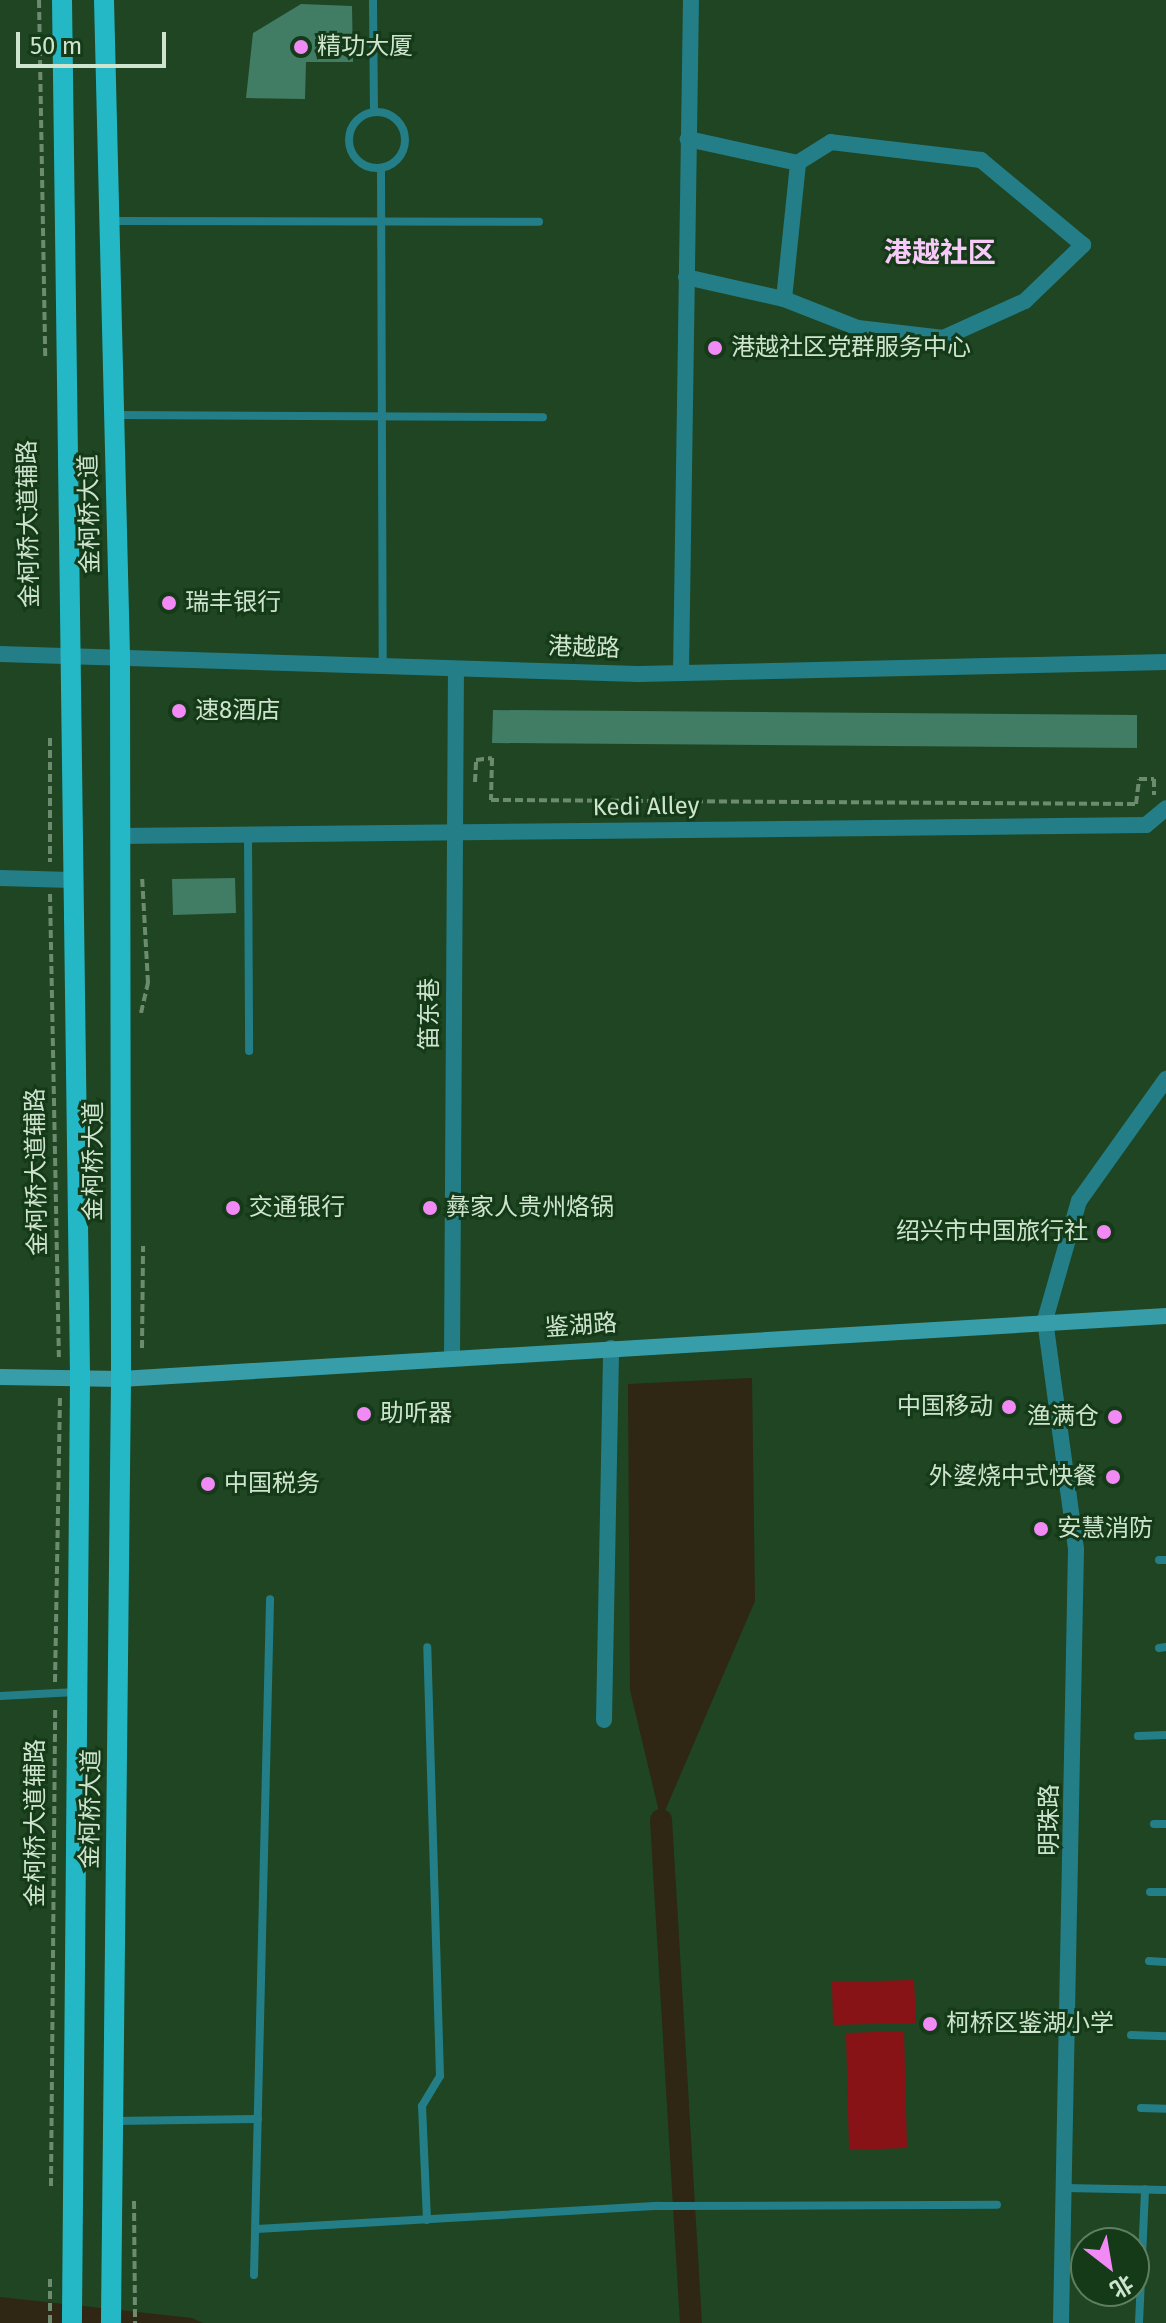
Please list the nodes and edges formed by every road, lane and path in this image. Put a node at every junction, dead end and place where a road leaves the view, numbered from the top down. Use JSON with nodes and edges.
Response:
{"nodes":[{"id":1,"x":39,"y":0,"type":"edge"},
{"id":2,"x":62,"y":0,"type":"edge"},
{"id":3,"x":104,"y":0,"type":"edge"},
{"id":4,"x":373,"y":0,"type":"edge"},
{"id":5,"x":691,"y":0,"type":"edge"},
{"id":6,"x":374,"y":111,"type":"junction"},
{"id":7,"x":688,"y":139,"type":"junction"},
{"id":8,"x":798,"y":163,"type":"junction"},
{"id":9,"x":381,"y":169,"type":"junction"},
{"id":10,"x":109,"y":221,"type":"junction"},
{"id":11,"x":381,"y":221,"type":"junction"},
{"id":12,"x":539,"y":222,"type":"dead end"},
{"id":13,"x":686,"y":277,"type":"junction"},
{"id":14,"x":784,"y":299,"type":"junction"},
{"id":15,"x":45,"y":368,"type":"dead end"},
{"id":16,"x":114,"y":415,"type":"junction"},
{"id":17,"x":380,"y":416,"type":"junction"},
{"id":18,"x":543,"y":417,"type":"dead end"},
{"id":19,"x":0,"y":654,"type":"edge"},
{"id":20,"x":68,"y":656,"type":"junction"},
{"id":21,"x":120,"y":657,"type":"junction"},
{"id":22,"x":1166,"y":662,"type":"edge"},
{"id":23,"x":383,"y":666,"type":"junction"},
{"id":24,"x":456,"y":669,"type":"junction"},
{"id":25,"x":681,"y":673,"type":"junction"},
{"id":26,"x":50,"y":735,"type":"dead end"},
{"id":27,"x":475,"y":789,"type":"dead end"},
{"id":28,"x":1160,"y":813,"type":"edge"},
{"id":29,"x":455,"y":833,"type":"junction"},
{"id":30,"x":248,"y":835,"type":"junction"},
{"id":31,"x":120,"y":836,"type":"junction"},
{"id":32,"x":0,"y":878,"type":"edge"},
{"id":33,"x":50,"y":879,"type":"junction"},
{"id":34,"x":71,"y":880,"type":"junction"},
{"id":35,"x":249,"y":1051,"type":"dead end"},
{"id":36,"x":1166,"y":1079,"type":"edge"},
{"id":37,"x":1166,"y":1316,"type":"edge"},
{"id":38,"x":1045,"y":1320,"type":"junction"},
{"id":39,"x":611,"y":1348,"type":"junction"},
{"id":40,"x":452,"y":1359,"type":"junction"},
{"id":41,"x":0,"y":1377,"type":"edge"},
{"id":42,"x":121,"y":1379,"type":"junction"},
{"id":43,"x":80,"y":1380,"type":"junction"},
{"id":44,"x":270,"y":1599,"type":"dead end"},
{"id":45,"x":427,"y":1647,"type":"dead end"},
{"id":46,"x":77,"y":1692,"type":"junction"},
{"id":47,"x":55,"y":1693,"type":"junction"},
{"id":48,"x":0,"y":1696,"type":"edge"},
{"id":49,"x":604,"y":1720,"type":"dead end"},
{"id":50,"x":1166,"y":1735,"type":"edge"},
{"id":51,"x":1138,"y":1736,"type":"dead end"},
{"id":52,"x":1154,"y":1824,"type":"dead end"},
{"id":53,"x":1166,"y":1824,"type":"edge"},
{"id":54,"x":1150,"y":1892,"type":"dead end"},
{"id":55,"x":1166,"y":1892,"type":"edge"},
{"id":56,"x":1149,"y":1961,"type":"dead end"},
{"id":57,"x":1166,"y":1962,"type":"edge"},
{"id":58,"x":1131,"y":2035,"type":"dead end"},
{"id":59,"x":1166,"y":2036,"type":"edge"},
{"id":60,"x":1141,"y":2108,"type":"dead end"},
{"id":61,"x":1166,"y":2109,"type":"edge"},
{"id":62,"x":258,"y":2119,"type":"junction"},
{"id":63,"x":113,"y":2121,"type":"junction"},
{"id":64,"x":1065,"y":2188,"type":"junction"},
{"id":65,"x":1145,"y":2189,"type":"junction"},
{"id":66,"x":1166,"y":2190,"type":"edge"},
{"id":67,"x":51,"y":2197,"type":"dead end"},
{"id":68,"x":997,"y":2205,"type":"dead end"},
{"id":69,"x":427,"y":2220,"type":"junction"},
{"id":70,"x":257,"y":2229,"type":"junction"},
{"id":71,"x":135,"y":2266,"type":"dead end"},
{"id":72,"x":254,"y":2275,"type":"dead end"},
{"id":73,"x":50,"y":2276,"type":"dead end"},
{"id":74,"x":50,"y":2323,"type":"edge"},
{"id":75,"x":72,"y":2323,"type":"edge"},
{"id":76,"x":111,"y":2323,"type":"edge"},
{"id":77,"x":135,"y":2323,"type":"edge"},
{"id":78,"x":1061,"y":2323,"type":"edge"},
{"id":79,"x":1139,"y":2323,"type":"edge"}],
"edges":[{"from":1,"to":15,"type":"path"},
{"from":2,"to":20,"type":"main road","name":"金柯桥大道"},
{"from":3,"to":10,"type":"main road","name":"金柯桥大道"},
{"from":4,"to":6,"type":"lane"},
{"from":5,"to":7,"type":"street"},
{"from":6,"to":9,"type":"lane"},
{"from":6,"to":9,"type":"lane"},
{"from":7,"to":8,"type":"street"},
{"from":7,"to":13,"type":"street"},
{"from":8,"to":14,"type":"street"},
{"from":8,"to":14,"type":"street"},
{"from":9,"to":11,"type":"lane"},
{"from":10,"to":11,"type":"lane"},
{"from":10,"to":16,"type":"main road","name":"金柯桥大道"},
{"from":11,"to":12,"type":"lane"},
{"from":11,"to":17,"type":"lane"},
{"from":13,"to":14,"type":"street"},
{"from":13,"to":25,"type":"street"},
{"from":16,"to":17,"type":"lane"},
{"from":16,"to":21,"type":"main road","name":"金柯桥大道"},
{"from":17,"to":18,"type":"lane"},
{"from":17,"to":23,"type":"lane"},
{"from":19,"to":20,"type":"street","name":"港越路"},
{"from":20,"to":21,"type":"street","name":"港越路"},
{"from":20,"to":34,"type":"main road","name":"金柯桥大道"},
{"from":21,"to":23,"type":"street","name":"港越路"},
{"from":21,"to":31,"type":"main road","name":"金柯桥大道"},
{"from":22,"to":25,"type":"street","name":"港越路"},
{"from":23,"to":24,"type":"street","name":"港越路"},
{"from":24,"to":25,"type":"street","name":"港越路"},
{"from":24,"to":29,"type":"street","name":"笛东巷"},
{"from":26,"to":33,"type":"path","name":"金柯桥大道辅路"},
{"from":27,"to":28,"type":"path"},
{"from":28,"to":29,"type":"street","name":"Kedi Alley"},
{"from":29,"to":30,"type":"street","name":"Kedi Alley"},
{"from":29,"to":40,"type":"street","name":"笛东巷"},
{"from":30,"to":31,"type":"street","name":"Kedi Alley"},
{"from":30,"to":35,"type":"lane"},
{"from":31,"to":42,"type":"main road","name":"金柯桥大道"},
{"from":32,"to":33,"type":"street"},
{"from":33,"to":34,"type":"street"},
{"from":33,"to":43,"type":"path","name":"金柯桥大道辅路"},
{"from":34,"to":43,"type":"main road","name":"金柯桥大道"},
{"from":36,"to":38,"type":"street"},
{"from":37,"to":38,"type":"street","name":"鉴湖路"},
{"from":38,"to":39,"type":"street","name":"鉴湖路"},
{"from":38,"to":64,"type":"street","name":"明珠路"},
{"from":39,"to":40,"type":"street","name":"鉴湖路"},
{"from":39,"to":49,"type":"street"},
{"from":40,"to":42,"type":"street","name":"鉴湖路"},
{"from":41,"to":43,"type":"street","name":"鉴湖路"},
{"from":42,"to":43,"type":"street","name":"鉴湖路"},
{"from":42,"to":63,"type":"main road","name":"金柯桥大道"},
{"from":43,"to":46,"type":"main road","name":"金柯桥大道"},
{"from":43,"to":47,"type":"path","name":"金柯桥大道辅路"},
{"from":44,"to":62,"type":"lane"},
{"from":45,"to":69,"type":"lane"},
{"from":46,"to":47,"type":"lane"},
{"from":46,"to":75,"type":"main road","name":"金柯桥大道"},
{"from":47,"to":48,"type":"lane"},
{"from":47,"to":67,"type":"path","name":"金柯桥大道辅路"},
{"from":50,"to":51,"type":"lane"},
{"from":52,"to":53,"type":"lane"},
{"from":54,"to":55,"type":"lane"},
{"from":56,"to":57,"type":"lane"},
{"from":58,"to":59,"type":"lane"},
{"from":60,"to":61,"type":"lane"},
{"from":62,"to":63,"type":"lane"},
{"from":62,"to":70,"type":"lane"},
{"from":63,"to":76,"type":"main road","name":"金柯桥大道"},
{"from":64,"to":65,"type":"lane"},
{"from":64,"to":78,"type":"street","name":"明珠路"},
{"from":65,"to":66,"type":"lane"},
{"from":65,"to":79,"type":"lane"},
{"from":68,"to":69,"type":"lane"},
{"from":69,"to":70,"type":"lane"},
{"from":70,"to":72,"type":"lane"},
{"from":71,"to":77,"type":"path"},
{"from":73,"to":74,"type":"path"}]}
